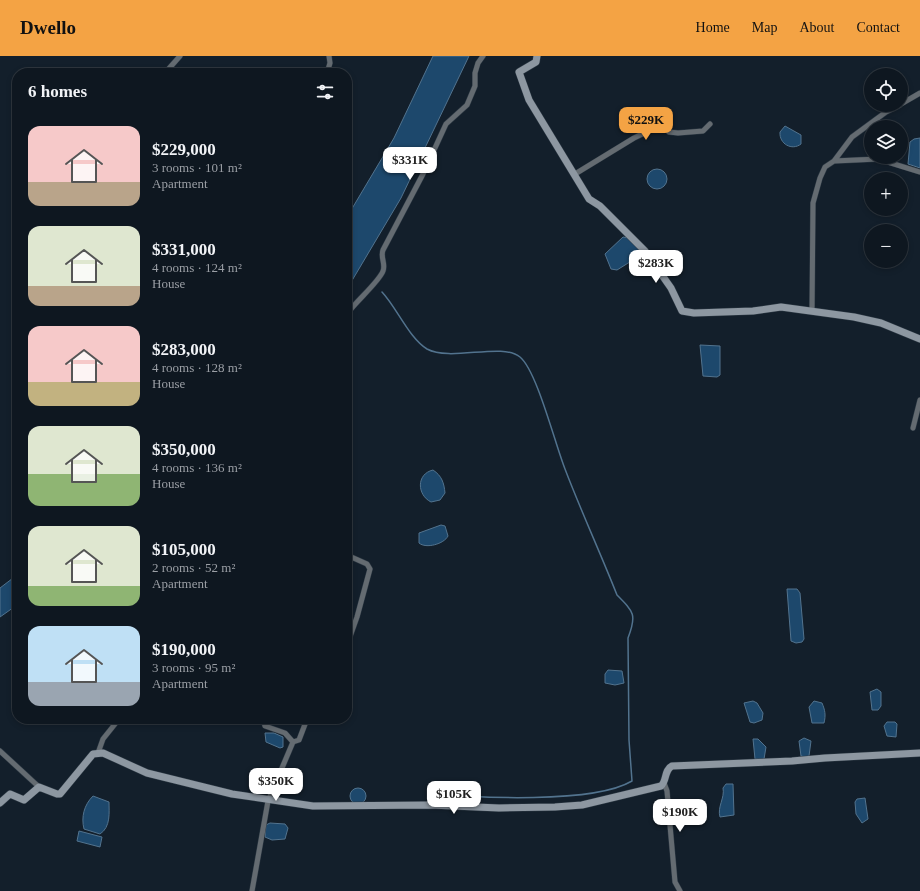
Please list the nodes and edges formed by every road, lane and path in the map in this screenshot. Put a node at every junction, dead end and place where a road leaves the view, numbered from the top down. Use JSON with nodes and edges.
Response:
{"nodes":[{"id":1,"x":180,"y":56,"type":"edge"},
{"id":2,"x":329,"y":56,"type":"edge"},
{"id":3,"x":483,"y":56,"type":"edge"},
{"id":4,"x":537,"y":56,"type":"edge"},
{"id":5,"x":169,"y":68,"type":"edge"},
{"id":6,"x":328,"y":68,"type":"edge"},
{"id":7,"x":920,"y":93,"type":"edge"},
{"id":8,"x":908,"y":100,"type":"edge"},
{"id":9,"x":886,"y":112,"type":"edge"},
{"id":10,"x":710,"y":124,"type":"dead end"},
{"id":11,"x":834,"y":161,"type":"junction"},
{"id":12,"x":920,"y":172,"type":"edge"},
{"id":13,"x":574,"y":174,"type":"junction"},
{"id":14,"x":352,"y":308,"type":"edge"},
{"id":15,"x":812,"y":310,"type":"junction"},
{"id":16,"x":920,"y":339,"type":"edge"},
{"id":17,"x":920,"y":400,"type":"edge"},
{"id":18,"x":913,"y":428,"type":"dead end"},
{"id":19,"x":352,"y":558,"type":"edge"},
{"id":20,"x":352,"y":631,"type":"edge"},
{"id":21,"x":115,"y":724,"type":"edge"},
{"id":22,"x":264,"y":724,"type":"edge"},
{"id":23,"x":306,"y":724,"type":"edge"},
{"id":24,"x":293,"y":742,"type":"junction"},
{"id":25,"x":0,"y":751,"type":"edge"},
{"id":26,"x":98,"y":753,"type":"junction"},
{"id":27,"x":920,"y":753,"type":"edge"},
{"id":28,"x":664,"y":783,"type":"junction"},
{"id":29,"x":39,"y":788,"type":"junction"},
{"id":30,"x":268,"y":801,"type":"junction"},
{"id":31,"x":0,"y":803,"type":"edge"},
{"id":32,"x":252,"y":891,"type":"edge"},
{"id":33,"x":680,"y":891,"type":"edge"}],
"edges":[{"from":1,"to":5,"type":"street"},
{"from":2,"to":6,"type":"street"},
{"from":3,"to":14,"type":"street"},
{"from":4,"to":13,"type":"street"},
{"from":7,"to":8,"type":"street"},
{"from":9,"to":11,"type":"street"},
{"from":10,"to":13,"type":"street"},
{"from":11,"to":12,"type":"street"},
{"from":11,"to":15,"type":"street"},
{"from":13,"to":15,"type":"street"},
{"from":15,"to":16,"type":"street"},
{"from":17,"to":18,"type":"street"},
{"from":19,"to":20,"type":"street"},
{"from":21,"to":26,"type":"street"},
{"from":22,"to":24,"type":"street"},
{"from":23,"to":24,"type":"street"},
{"from":24,"to":30,"type":"street"},
{"from":25,"to":29,"type":"street"},
{"from":26,"to":29,"type":"street"},
{"from":26,"to":30,"type":"street"},
{"from":27,"to":28,"type":"street"},
{"from":28,"to":30,"type":"street"},
{"from":28,"to":33,"type":"street"},
{"from":29,"to":31,"type":"street"},
{"from":30,"to":32,"type":"street"}]}
